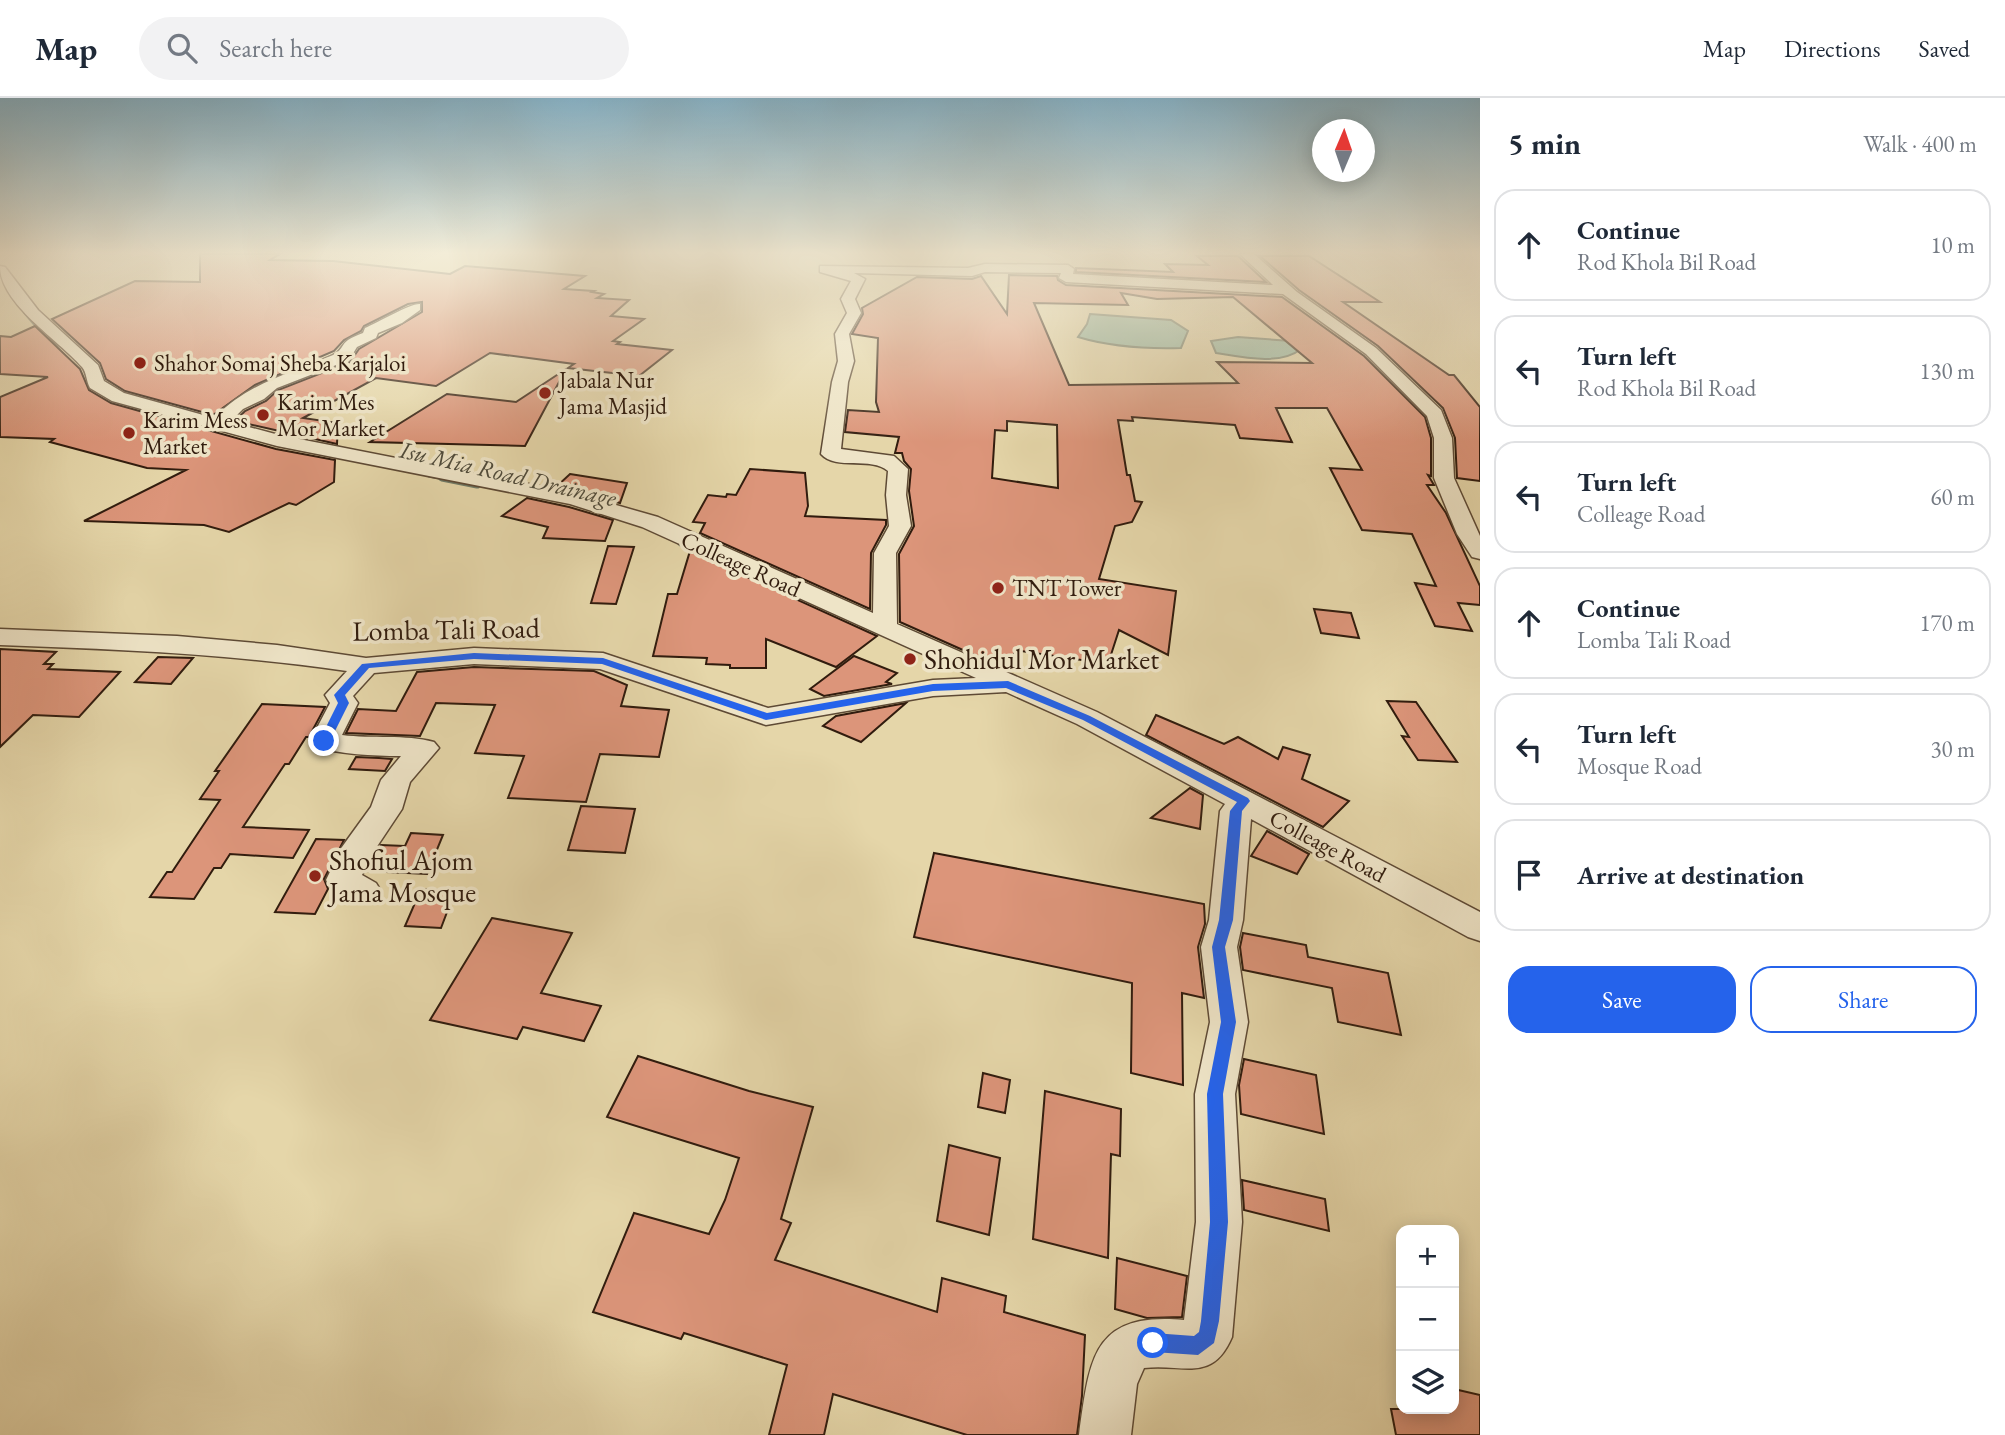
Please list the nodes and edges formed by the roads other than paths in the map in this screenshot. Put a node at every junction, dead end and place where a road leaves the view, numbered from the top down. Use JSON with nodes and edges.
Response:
{"nodes":[{"id":1,"x":37,"y":316,"type":"edge"},
{"id":2,"x":402,"y":316,"type":"edge"},
{"id":3,"x":852,"y":316,"type":"edge"},
{"id":4,"x":1324,"y":316,"type":"edge"},
{"id":5,"x":217,"y":425,"type":"junction"},
{"id":6,"x":1480,"y":552,"type":"edge"},
{"id":7,"x":885,"y":628,"type":"junction"},
{"id":8,"x":0,"y":637,"type":"edge"},
{"id":9,"x":366,"y":666,"type":"junction"},
{"id":10,"x":1008,"y":684,"type":"junction"},
{"id":11,"x":1244,"y":801,"type":"junction"},
{"id":12,"x":364,"y":891,"type":"dead end"},
{"id":13,"x":1480,"y":928,"type":"edge"},
{"id":14,"x":1105,"y":1435,"type":"edge"}],
"edges":[{"from":1,"to":5,"type":"street","name":"Colleage Road"},
{"from":2,"to":5,"type":"street"},
{"from":3,"to":7,"type":"street"},
{"from":4,"to":6,"type":"street"},
{"from":5,"to":7,"type":"street","name":"Colleage Road"},
{"from":7,"to":10,"type":"street","name":"Colleage Road"},
{"from":8,"to":9,"type":"street","name":"Lomba Tali Road"},
{"from":9,"to":10,"type":"street","name":"Lomba Tali Road"},
{"from":9,"to":12,"type":"street"},
{"from":10,"to":11,"type":"street","name":"Colleage Road"},
{"from":11,"to":13,"type":"street","name":"Colleage Road"},
{"from":11,"to":14,"type":"street"}]}
